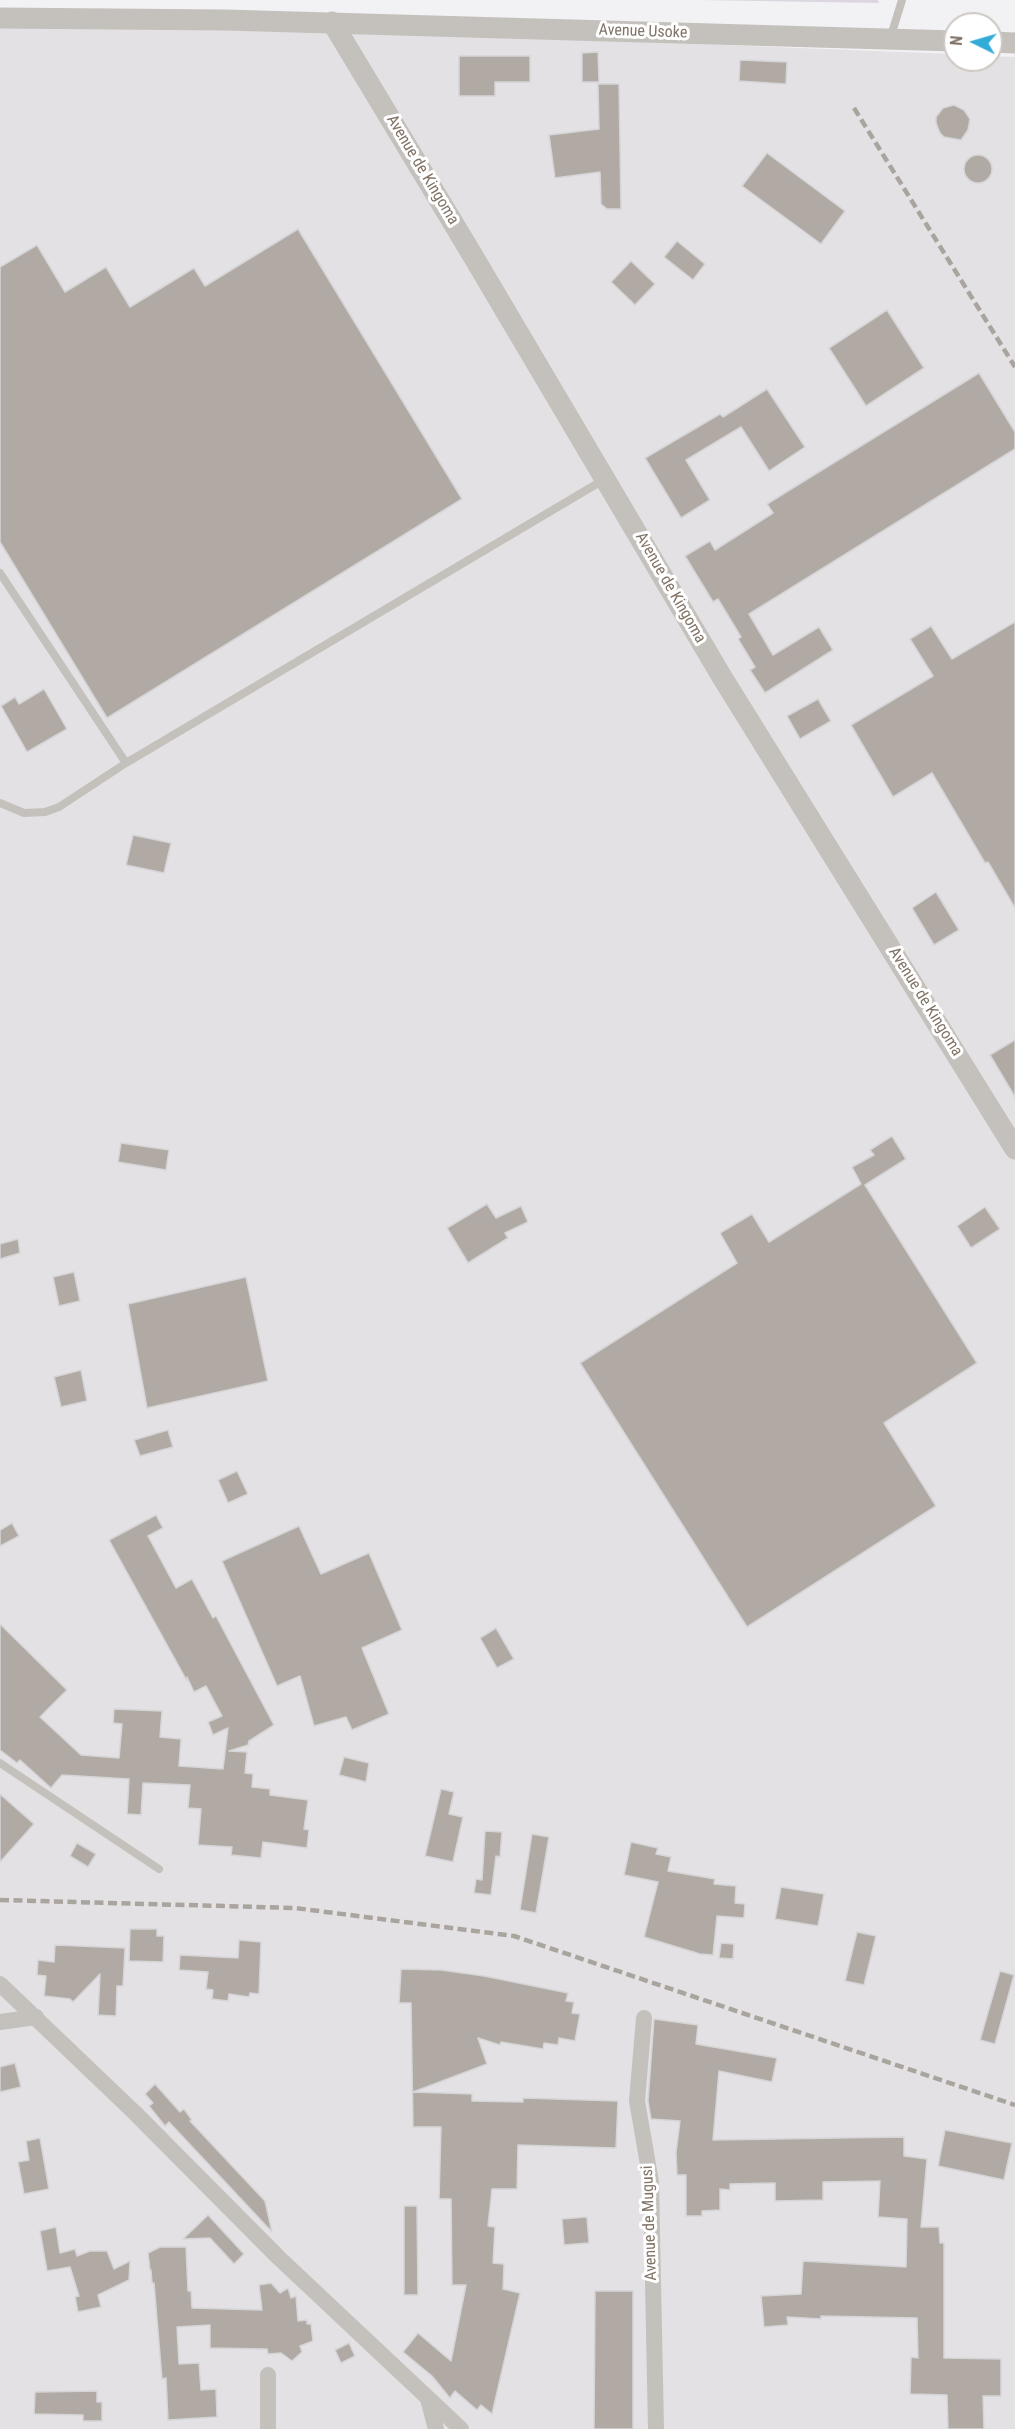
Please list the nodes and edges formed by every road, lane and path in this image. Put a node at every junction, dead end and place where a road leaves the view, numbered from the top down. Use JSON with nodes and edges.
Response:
{"nodes":[{"id":1,"x":902,"y":0,"type":"edge"},
{"id":2,"x":0,"y":18,"type":"edge"},
{"id":3,"x":332,"y":22,"type":"junction"},
{"id":4,"x":890,"y":39,"type":"junction"},
{"id":5,"x":943,"y":41,"type":"edge"},
{"id":6,"x":606,"y":478,"type":"junction"},
{"id":7,"x":0,"y":573,"type":"edge"},
{"id":8,"x":126,"y":763,"type":"junction"},
{"id":9,"x":0,"y":803,"type":"edge"},
{"id":10,"x":1015,"y":1149,"type":"edge"},
{"id":11,"x":0,"y":1763,"type":"edge"},
{"id":12,"x":159,"y":1869,"type":"dead end"},
{"id":13,"x":0,"y":1984,"type":"edge"},
{"id":14,"x":36,"y":2018,"type":"junction"},
{"id":15,"x":644,"y":2018,"type":"dead end"},
{"id":16,"x":0,"y":2022,"type":"edge"},
{"id":17,"x":268,"y":2375,"type":"dead end"},
{"id":18,"x":428,"y":2399,"type":"junction"},
{"id":19,"x":268,"y":2429,"type":"edge"},
{"id":20,"x":436,"y":2429,"type":"edge"},
{"id":21,"x":460,"y":2429,"type":"edge"},
{"id":22,"x":656,"y":2429,"type":"edge"}],
"edges":[{"from":1,"to":4,"type":"lane"},
{"from":2,"to":3,"type":"street","name":"Avenue Usoke"},
{"from":3,"to":4,"type":"street","name":"Avenue Usoke"},
{"from":3,"to":6,"type":"street","name":"Avenue de Kingoma"},
{"from":4,"to":5,"type":"street","name":"Avenue Usoke"},
{"from":6,"to":8,"type":"lane"},
{"from":6,"to":10,"type":"street","name":"Avenue de Kingoma"},
{"from":7,"to":8,"type":"lane"},
{"from":8,"to":9,"type":"lane"},
{"from":11,"to":12,"type":"lane"},
{"from":13,"to":14,"type":"street"},
{"from":14,"to":16,"type":"street"},
{"from":14,"to":18,"type":"street"},
{"from":15,"to":22,"type":"street","name":"Avenue de Mugusi"},
{"from":17,"to":19,"type":"street"},
{"from":18,"to":20,"type":"street"},
{"from":18,"to":21,"type":"street"}]}
